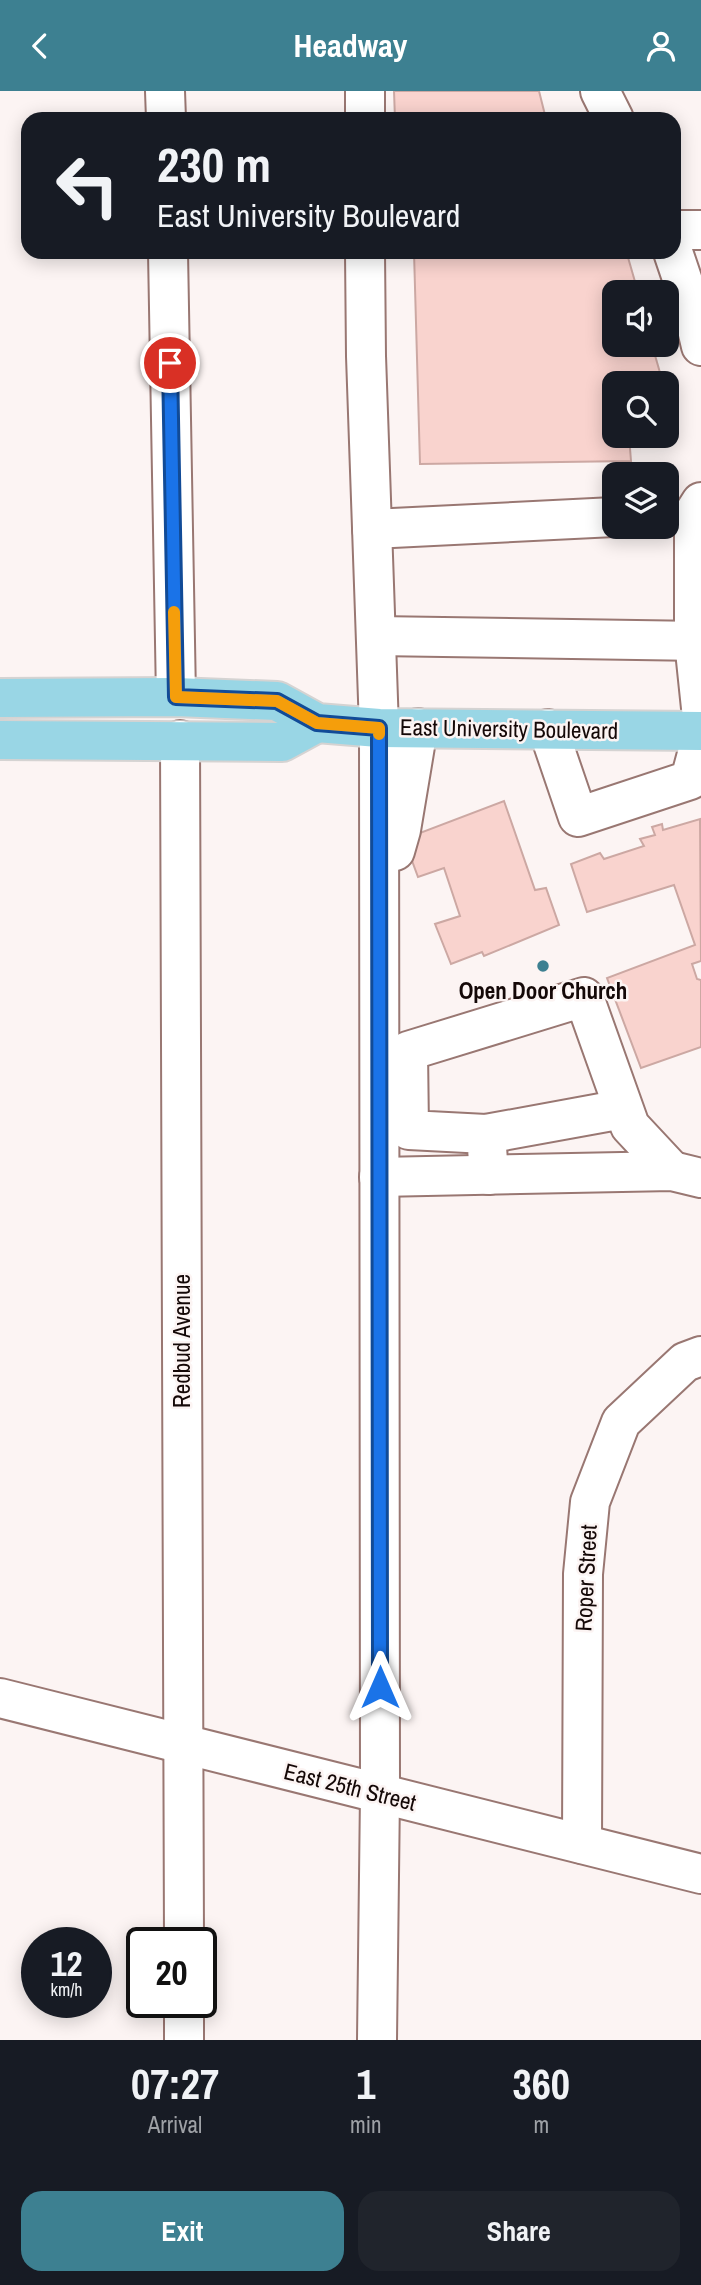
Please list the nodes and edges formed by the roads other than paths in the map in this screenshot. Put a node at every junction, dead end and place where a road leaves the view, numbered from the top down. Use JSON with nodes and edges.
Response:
{"nodes":[{"id":1,"x":165,"y":91,"type":"edge"},
{"id":2,"x":365,"y":91,"type":"edge"},
{"id":3,"x":600,"y":91,"type":"edge"},
{"id":4,"x":166,"y":112,"type":"edge"},
{"id":5,"x":365,"y":112,"type":"edge"},
{"id":6,"x":610,"y":112,"type":"edge"},
{"id":7,"x":681,"y":230,"type":"edge"},
{"id":8,"x":701,"y":230,"type":"edge"},
{"id":9,"x":168,"y":259,"type":"edge"},
{"id":10,"x":365,"y":259,"type":"edge"},
{"id":11,"x":675,"y":259,"type":"edge"},
{"id":12,"x":701,"y":346,"type":"edge"},
{"id":13,"x":687,"y":510,"type":"edge"},
{"id":14,"x":602,"y":518,"type":"edge"},
{"id":15,"x":372,"y":529,"type":"junction"},
{"id":16,"x":376,"y":636,"type":"junction"},
{"id":17,"x":698,"y":641,"type":"edge"},
{"id":18,"x":176,"y":697,"type":"junction"},
{"id":19,"x":0,"y":698,"type":"edge"},
{"id":20,"x":701,"y":708,"type":"edge"},
{"id":21,"x":317,"y":723,"type":"junction"},
{"id":22,"x":379,"y":728,"type":"junction"},
{"id":23,"x":418,"y":728,"type":"junction"},
{"id":24,"x":548,"y":729,"type":"junction"},
{"id":25,"x":701,"y":731,"type":"edge"},
{"id":26,"x":701,"y":739,"type":"edge"},
{"id":27,"x":0,"y":740,"type":"edge"},
{"id":28,"x":180,"y":740,"type":"junction"},
{"id":29,"x":379,"y":901,"type":"junction"},
{"id":30,"x":408,"y":1051,"type":"junction"},
{"id":31,"x":623,"y":1109,"type":"junction"},
{"id":32,"x":486,"y":1134,"type":"junction"},
{"id":33,"x":489,"y":1175,"type":"junction"},
{"id":34,"x":687,"y":1175,"type":"edge"},
{"id":35,"x":379,"y":1177,"type":"junction"},
{"id":36,"x":701,"y":1356,"type":"edge"},
{"id":37,"x":0,"y":1698,"type":"edge"},
{"id":38,"x":184,"y":1745,"type":"junction"},
{"id":39,"x":380,"y":1794,"type":"junction"},
{"id":40,"x":582,"y":1844,"type":"junction"},
{"id":41,"x":701,"y":1874,"type":"edge"},
{"id":42,"x":184,"y":1927,"type":"edge"},
{"id":43,"x":184,"y":2018,"type":"edge"},
{"id":44,"x":184,"y":2040,"type":"edge"},
{"id":45,"x":377,"y":2040,"type":"edge"}],
"edges":[{"from":1,"to":4,"type":"street"},
{"from":2,"to":5,"type":"street"},
{"from":3,"to":6,"type":"street"},
{"from":7,"to":8,"type":"street"},
{"from":9,"to":18,"type":"street"},
{"from":10,"to":15,"type":"street"},
{"from":11,"to":12,"type":"street"},
{"from":13,"to":17,"type":"street"},
{"from":14,"to":15,"type":"street"},
{"from":15,"to":16,"type":"street"},
{"from":16,"to":17,"type":"street"},
{"from":16,"to":22,"type":"street"},
{"from":17,"to":20,"type":"street"},
{"from":18,"to":19,"type":"main road","name":"East University Boulevard"},
{"from":18,"to":21,"type":"main road","name":"East University Boulevard"},
{"from":21,"to":22,"type":"main road","name":"East University Boulevard"},
{"from":21,"to":28,"type":"main road"},
{"from":22,"to":23,"type":"main road","name":"East University Boulevard"},
{"from":22,"to":29,"type":"street"},
{"from":23,"to":24,"type":"main road","name":"East University Boulevard"},
{"from":23,"to":29,"type":"street"},
{"from":24,"to":25,"type":"main road","name":"East University Boulevard"},
{"from":24,"to":26,"type":"street"},
{"from":27,"to":28,"type":"main road"},
{"from":28,"to":38,"type":"street","name":"Redbud Avenue"},
{"from":29,"to":30,"type":"street"},
{"from":29,"to":35,"type":"street"},
{"from":30,"to":31,"type":"street"},
{"from":30,"to":32,"type":"street"},
{"from":31,"to":32,"type":"street"},
{"from":31,"to":34,"type":"street"},
{"from":32,"to":33,"type":"street"},
{"from":33,"to":34,"type":"street"},
{"from":33,"to":35,"type":"street"},
{"from":35,"to":39,"type":"street"},
{"from":36,"to":40,"type":"street","name":"Roper Street"},
{"from":37,"to":38,"type":"street","name":"East 25th Street"},
{"from":38,"to":39,"type":"street","name":"East 25th Street"},
{"from":38,"to":42,"type":"street","name":"Redbud Avenue"},
{"from":39,"to":40,"type":"street","name":"East 25th Street"},
{"from":39,"to":45,"type":"street"},
{"from":40,"to":41,"type":"street","name":"East 25th Street"},
{"from":43,"to":44,"type":"street"}]}
